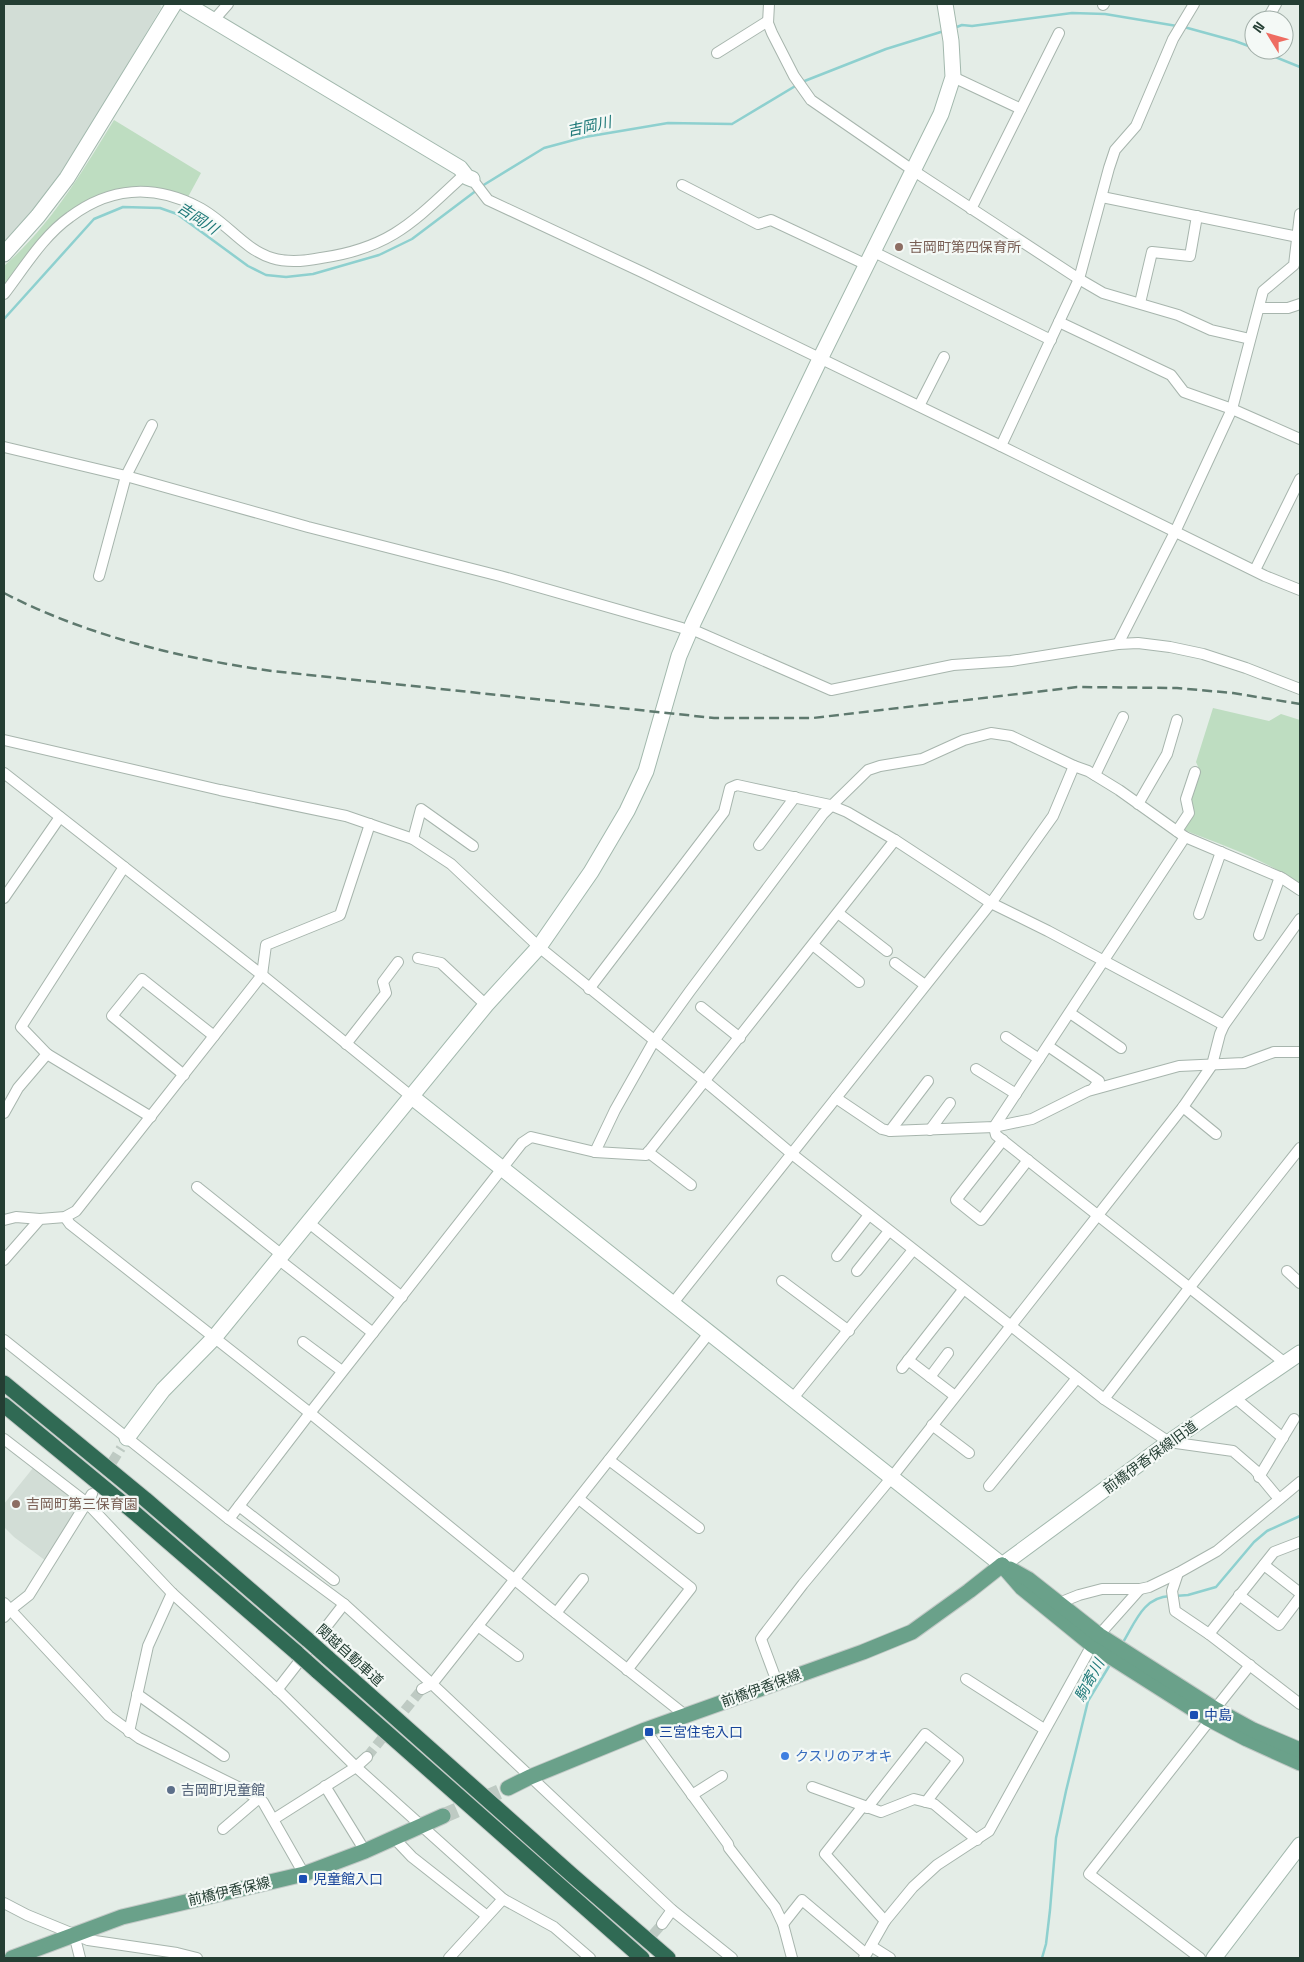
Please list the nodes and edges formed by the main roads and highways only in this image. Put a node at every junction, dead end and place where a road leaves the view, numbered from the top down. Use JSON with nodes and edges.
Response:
{"nodes":[{"id":1,"x":4,"y":1383,"type":"edge"},
{"id":2,"x":4,"y":1405,"type":"edge"},
{"id":3,"x":1002,"y":1564,"type":"junction"},
{"id":4,"x":1096,"y":1640,"type":"junction"},
{"id":5,"x":1118,"y":1654,"type":"junction"},
{"id":6,"x":1300,"y":1750,"type":"edge"},
{"id":7,"x":1300,"y":1763,"type":"edge"},
{"id":8,"x":508,"y":1788,"type":"tunnel mouth"},
{"id":9,"x":443,"y":1816,"type":"tunnel mouth"},
{"id":10,"x":12,"y":1958,"type":"edge"},
{"id":11,"x":642,"y":1958,"type":"edge"},
{"id":12,"x":668,"y":1958,"type":"edge"}],
"edges":[{"from":1,"to":12,"type":"highway","name":"関越自動車道","bridge":true},
{"from":2,"to":11,"type":"highway","bridge":true},
{"from":3,"to":4,"type":"main road"},
{"from":3,"to":4,"type":"main road"},
{"from":3,"to":8,"type":"main road","name":"前橋伊香保線"},
{"from":4,"to":5,"type":"main road"},
{"from":5,"to":6,"type":"main road"},
{"from":5,"to":7,"type":"main road"},
{"from":9,"to":10,"type":"main road","name":"前橋伊香保線"}]}
